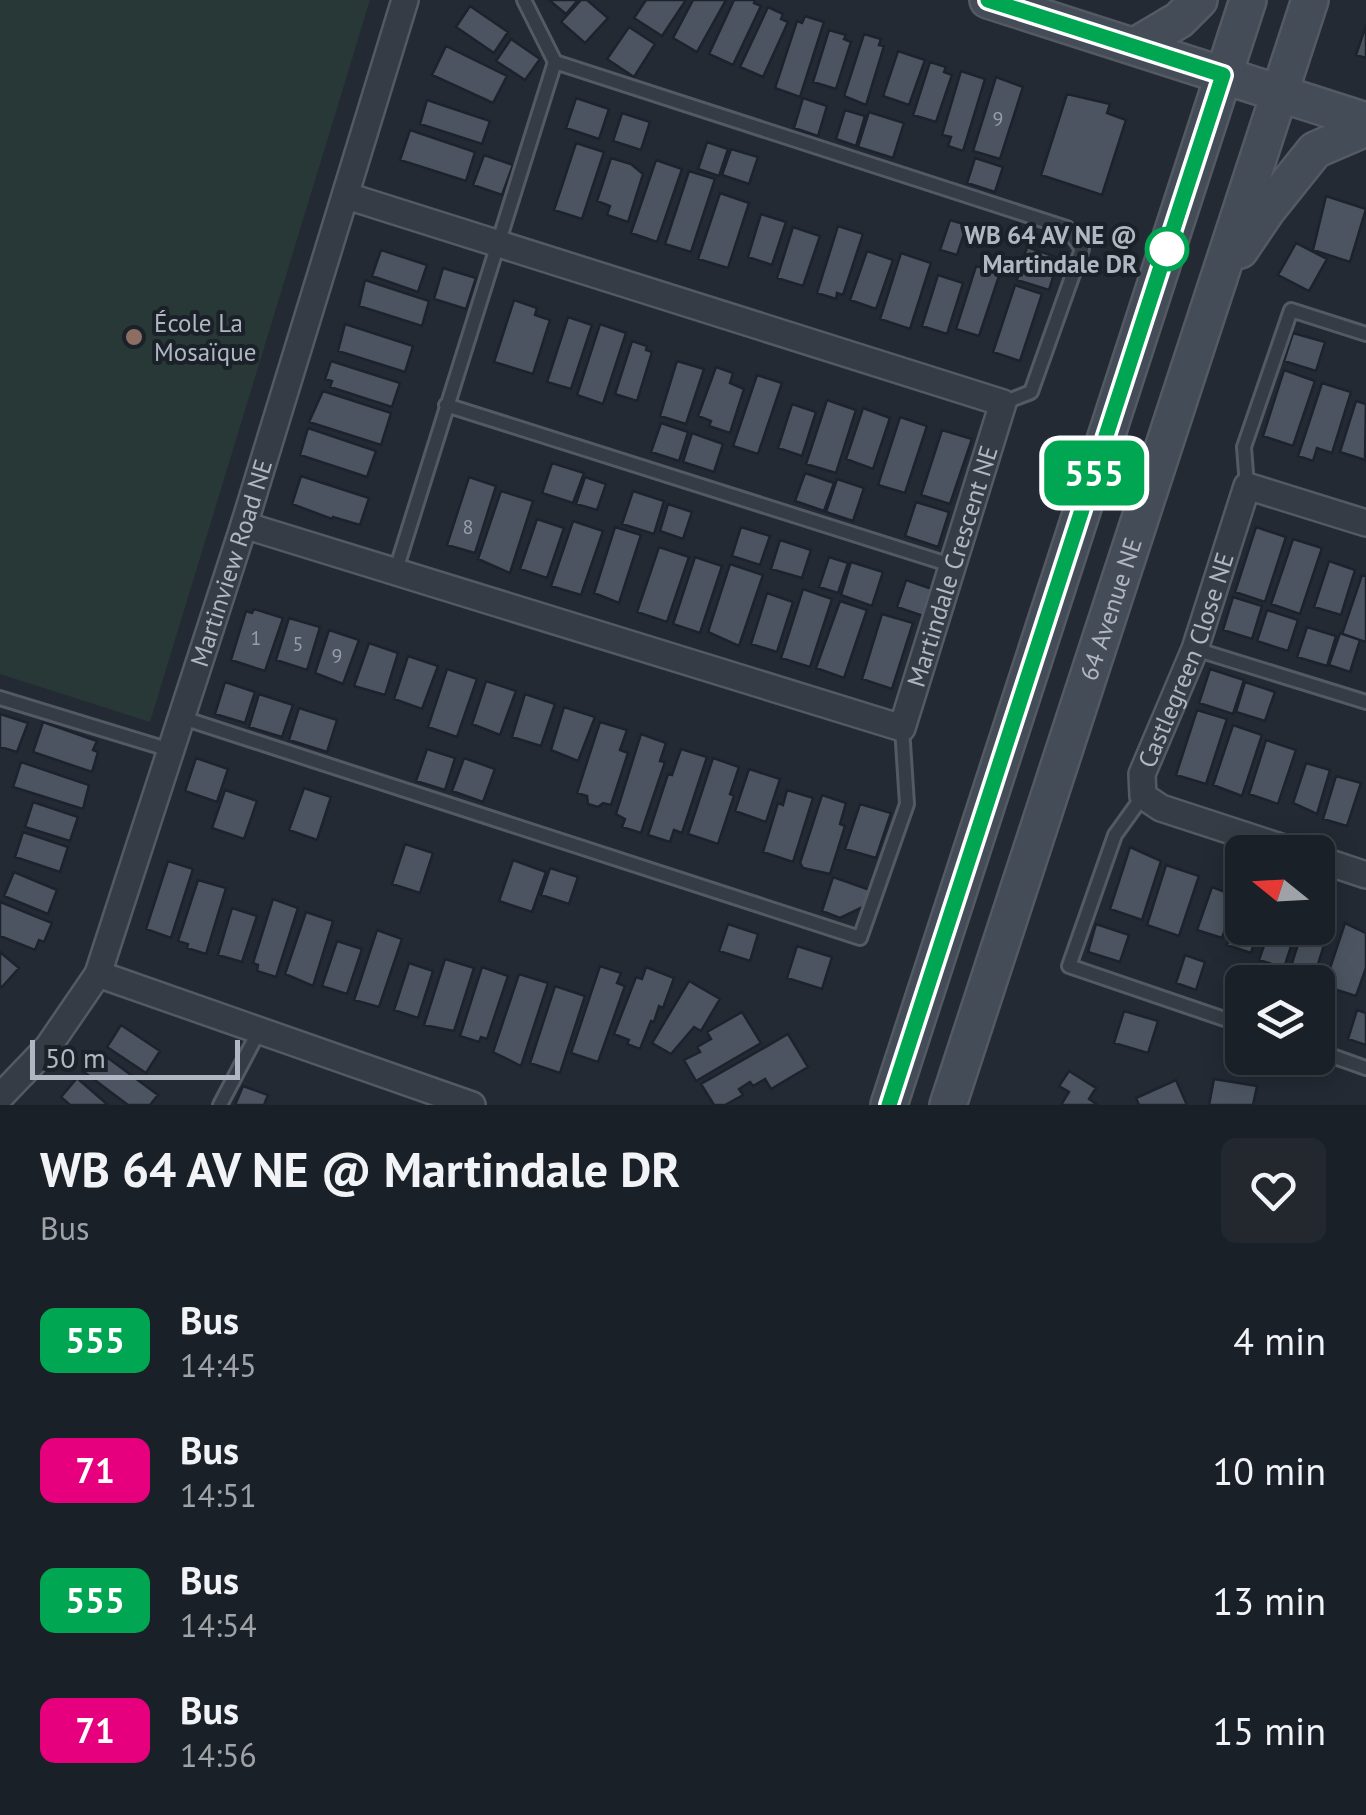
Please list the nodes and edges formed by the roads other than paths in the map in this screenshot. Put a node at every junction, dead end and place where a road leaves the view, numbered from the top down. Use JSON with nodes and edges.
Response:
{"nodes":[{"id":1,"x":405,"y":0,"type":"edge"},
{"id":2,"x":524,"y":0,"type":"edge"},
{"id":3,"x":988,"y":0,"type":"edge"},
{"id":4,"x":1199,"y":0,"type":"edge"},
{"id":5,"x":1248,"y":0,"type":"edge"},
{"id":6,"x":1310,"y":0,"type":"edge"},
{"id":7,"x":1135,"y":46,"type":"junction"},
{"id":8,"x":555,"y":62,"type":"junction"},
{"id":9,"x":1223,"y":75,"type":"junction"},
{"id":10,"x":1279,"y":94,"type":"junction"},
{"id":11,"x":1366,"y":125,"type":"edge"},
{"id":12,"x":347,"y":196,"type":"junction"},
{"id":13,"x":499,"y":244,"type":"junction"},
{"id":14,"x":1215,"y":288,"type":"junction"},
{"id":15,"x":1366,"y":334,"type":"edge"},
{"id":16,"x":1003,"y":403,"type":"junction"},
{"id":17,"x":446,"y":405,"type":"junction"},
{"id":18,"x":1246,"y":486,"type":"junction"},
{"id":19,"x":1366,"y":523,"type":"edge"},
{"id":20,"x":244,"y":526,"type":"junction"},
{"id":21,"x":954,"y":566,"type":"junction"},
{"id":22,"x":395,"y":573,"type":"junction"},
{"id":23,"x":1195,"y":650,"type":"junction"},
{"id":24,"x":0,"y":698,"type":"edge"},
{"id":25,"x":1366,"y":702,"type":"edge"},
{"id":26,"x":180,"y":717,"type":"junction"},
{"id":27,"x":902,"y":728,"type":"junction"},
{"id":28,"x":170,"y":750,"type":"junction"},
{"id":29,"x":1142,"y":796,"type":"junction"},
{"id":30,"x":1244,"y":835,"type":"edge"},
{"id":31,"x":1335,"y":866,"type":"edge"},
{"id":32,"x":1366,"y":876,"type":"edge"},
{"id":33,"x":98,"y":974,"type":"junction"},
{"id":34,"x":1225,"y":1020,"type":"edge"},
{"id":35,"x":260,"y":1031,"type":"junction"},
{"id":36,"x":1335,"y":1057,"type":"edge"},
{"id":37,"x":1366,"y":1068,"type":"edge"},
{"id":38,"x":0,"y":1097,"type":"edge"},
{"id":39,"x":220,"y":1105,"type":"edge"},
{"id":40,"x":472,"y":1105,"type":"edge"},
{"id":41,"x":889,"y":1105,"type":"edge"},
{"id":42,"x":948,"y":1105,"type":"edge"}],
"edges":[{"from":1,"to":12,"type":"street","name":"Martinview Road NE"},
{"from":2,"to":8,"type":"lane"},
{"from":3,"to":7,"type":"main road"},
{"from":4,"to":7,"type":"main road"},
{"from":5,"to":9,"type":"main road"},
{"from":6,"to":10,"type":"main road","name":"64 Avenue NE"},
{"from":7,"to":9,"type":"main road"},
{"from":8,"to":13,"type":"lane"},
{"from":8,"to":16,"type":"lane"},
{"from":9,"to":10,"type":"main road"},
{"from":9,"to":41,"type":"main road"},
{"from":10,"to":11,"type":"main road"},
{"from":10,"to":14,"type":"main road","name":"64 Avenue NE"},
{"from":11,"to":14,"type":"main road"},
{"from":12,"to":13,"type":"street"},
{"from":12,"to":20,"type":"street","name":"Martinview Road NE"},
{"from":13,"to":16,"type":"street"},
{"from":13,"to":17,"type":"lane"},
{"from":14,"to":42,"type":"main road","name":"64 Avenue NE"},
{"from":15,"to":18,"type":"lane"},
{"from":16,"to":21,"type":"street","name":"Martindale Crescent NE"},
{"from":17,"to":21,"type":"lane"},
{"from":17,"to":22,"type":"lane"},
{"from":18,"to":19,"type":"street"},
{"from":18,"to":23,"type":"street","name":"Castlegreen Close NE"},
{"from":20,"to":22,"type":"street"},
{"from":20,"to":26,"type":"street","name":"Martinview Road NE"},
{"from":21,"to":27,"type":"street","name":"Martindale Crescent NE"},
{"from":22,"to":27,"type":"street"},
{"from":23,"to":25,"type":"lane"},
{"from":23,"to":29,"type":"street","name":"Castlegreen Close NE"},
{"from":24,"to":28,"type":"lane"},
{"from":26,"to":27,"type":"lane"},
{"from":26,"to":28,"type":"street","name":"Martinview Road NE"},
{"from":28,"to":33,"type":"street","name":"Martinview Road NE"},
{"from":29,"to":30,"type":"street","name":"Castlegreen Close NE"},
{"from":29,"to":34,"type":"lane"},
{"from":31,"to":32,"type":"street"},
{"from":33,"to":35,"type":"street"},
{"from":33,"to":38,"type":"street","name":"Martinview Road NE"},
{"from":35,"to":39,"type":"lane"},
{"from":35,"to":40,"type":"street"},
{"from":36,"to":37,"type":"lane"}]}
